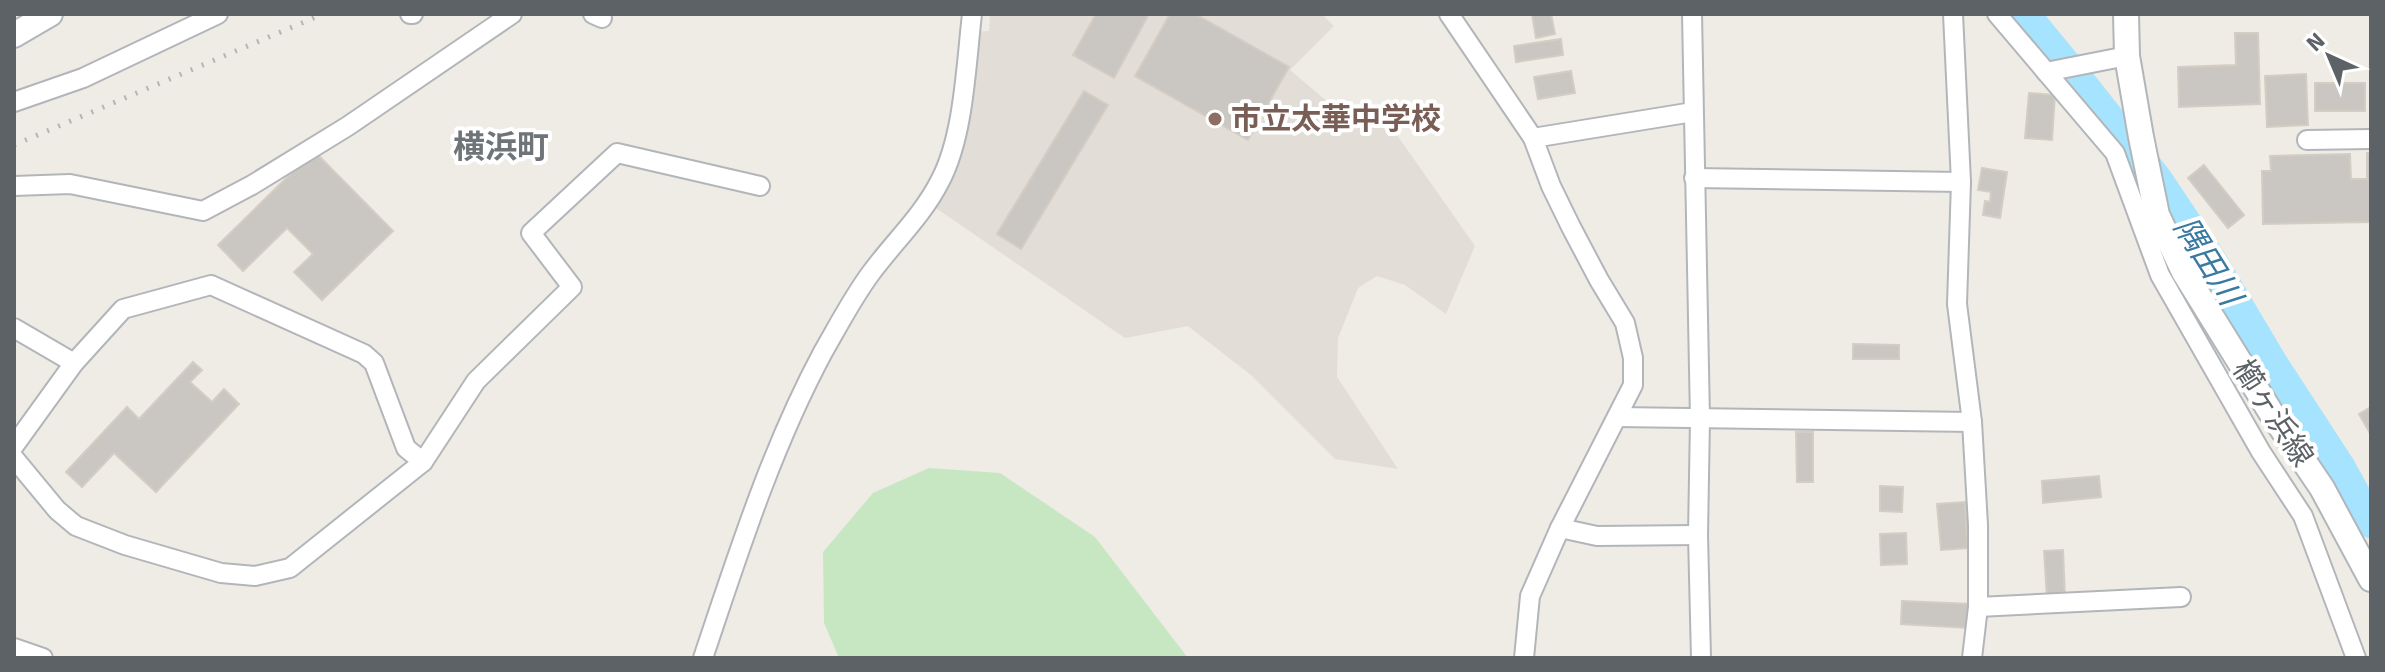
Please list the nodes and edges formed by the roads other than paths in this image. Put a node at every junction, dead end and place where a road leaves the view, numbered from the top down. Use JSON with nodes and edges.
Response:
{"nodes":[{"id":1,"x":50,"y":14,"type":"edge"},
{"id":2,"x":218,"y":14,"type":"edge"},
{"id":3,"x":512,"y":14,"type":"edge"},
{"id":4,"x":972,"y":14,"type":"edge"},
{"id":5,"x":1449,"y":14,"type":"edge"},
{"id":6,"x":1692,"y":14,"type":"edge"},
{"id":7,"x":1953,"y":14,"type":"edge"},
{"id":8,"x":1997,"y":14,"type":"edge"},
{"id":9,"x":2126,"y":14,"type":"edge"},
{"id":10,"x":14,"y":35,"type":"edge"},
{"id":11,"x":2127,"y":56,"type":"junction"},
{"id":12,"x":2046,"y":72,"type":"junction"},
{"id":13,"x":14,"y":102,"type":"edge"},
{"id":14,"x":1693,"y":112,"type":"junction"},
{"id":15,"x":1533,"y":138,"type":"junction"},
{"id":16,"x":2371,"y":139,"type":"edge"},
{"id":17,"x":2307,"y":140,"type":"dead end"},
{"id":18,"x":1694,"y":178,"type":"junction"},
{"id":19,"x":1961,"y":182,"type":"junction"},
{"id":20,"x":14,"y":186,"type":"edge"},
{"id":21,"x":760,"y":186,"type":"dead end"},
{"id":22,"x":14,"y":328,"type":"edge"},
{"id":23,"x":74,"y":363,"type":"junction"},
{"id":24,"x":1617,"y":417,"type":"junction"},
{"id":25,"x":1700,"y":419,"type":"junction"},
{"id":26,"x":1972,"y":422,"type":"junction"},
{"id":27,"x":14,"y":446,"type":"edge"},
{"id":28,"x":14,"y":458,"type":"edge"},
{"id":29,"x":423,"y":462,"type":"junction"},
{"id":30,"x":1560,"y":528,"type":"junction"},
{"id":31,"x":1698,"y":535,"type":"junction"},
{"id":32,"x":2371,"y":579,"type":"edge"},
{"id":33,"x":2181,"y":597,"type":"dead end"},
{"id":34,"x":1978,"y":607,"type":"junction"},
{"id":35,"x":14,"y":648,"type":"edge"},
{"id":36,"x":43,"y":658,"type":"edge"},
{"id":37,"x":703,"y":658,"type":"edge"},
{"id":38,"x":1524,"y":658,"type":"edge"},
{"id":39,"x":1701,"y":658,"type":"edge"},
{"id":40,"x":1972,"y":658,"type":"edge"},
{"id":41,"x":2356,"y":658,"type":"edge"}],
"edges":[{"from":1,"to":10,"type":"street"},
{"from":2,"to":13,"type":"street"},
{"from":3,"to":20,"type":"street"},
{"from":4,"to":37,"type":"street"},
{"from":5,"to":15,"type":"street"},
{"from":6,"to":14,"type":"street"},
{"from":7,"to":19,"type":"street"},
{"from":8,"to":12,"type":"street"},
{"from":9,"to":11,"type":"street","name":"櫛ヶ浜線"},
{"from":11,"to":12,"type":"street"},
{"from":11,"to":32,"type":"street","name":"櫛ヶ浜線"},
{"from":12,"to":41,"type":"street"},
{"from":14,"to":15,"type":"street"},
{"from":14,"to":18,"type":"street"},
{"from":15,"to":24,"type":"street"},
{"from":16,"to":17,"type":"street"},
{"from":18,"to":19,"type":"street"},
{"from":18,"to":25,"type":"street"},
{"from":19,"to":26,"type":"street"},
{"from":21,"to":29,"type":"street"},
{"from":22,"to":23,"type":"street"},
{"from":23,"to":27,"type":"street"},
{"from":23,"to":29,"type":"street"},
{"from":24,"to":25,"type":"street"},
{"from":24,"to":30,"type":"street"},
{"from":25,"to":26,"type":"street"},
{"from":25,"to":31,"type":"street"},
{"from":26,"to":34,"type":"street"},
{"from":28,"to":29,"type":"street"},
{"from":30,"to":31,"type":"street"},
{"from":30,"to":38,"type":"street"},
{"from":31,"to":39,"type":"street"},
{"from":33,"to":34,"type":"street"},
{"from":34,"to":40,"type":"street"},
{"from":35,"to":36,"type":"street"}]}
